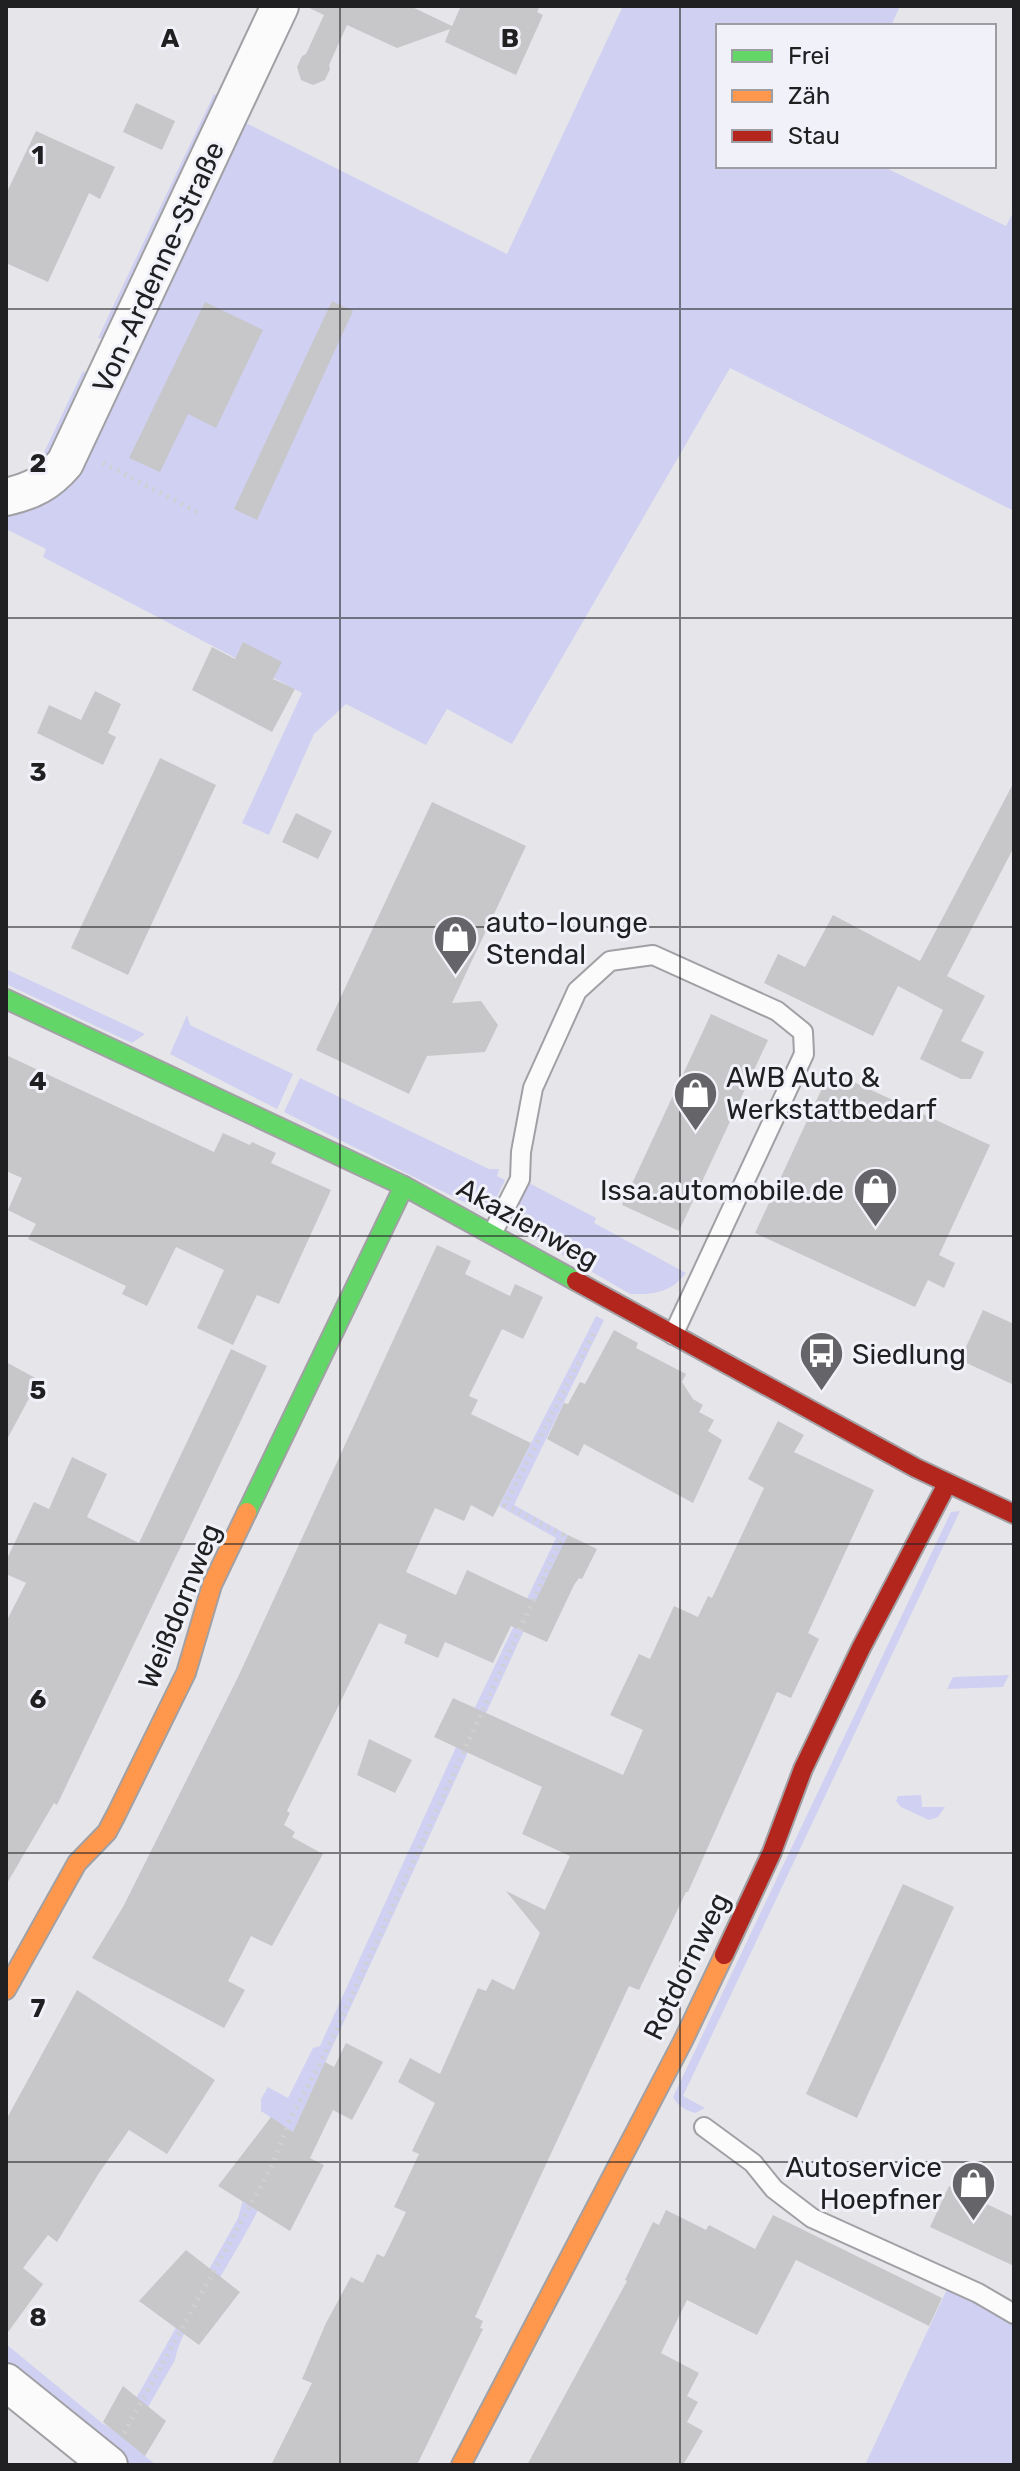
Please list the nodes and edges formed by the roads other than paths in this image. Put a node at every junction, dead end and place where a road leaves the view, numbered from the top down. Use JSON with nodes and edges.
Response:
{"nodes":[{"id":1,"x":280,"y":6,"type":"edge"},
{"id":2,"x":6,"y":497,"type":"edge"},
{"id":3,"x":6,"y":999,"type":"edge"},
{"id":4,"x":404,"y":1186,"type":"junction"},
{"id":5,"x":492,"y":1234,"type":"junction"},
{"id":6,"x":673,"y":1335,"type":"junction"},
{"id":7,"x":947,"y":1484,"type":"junction"},
{"id":8,"x":1014,"y":1514,"type":"edge"},
{"id":9,"x":6,"y":1990,"type":"edge"},
{"id":10,"x":704,"y":2127,"type":"dead end"},
{"id":11,"x":1014,"y":2314,"type":"edge"},
{"id":12,"x":6,"y":2382,"type":"edge"},
{"id":13,"x":107,"y":2463,"type":"edge"},
{"id":14,"x":461,"y":2465,"type":"edge"}],
"edges":[{"from":1,"to":2,"type":"street","name":"Von-Ardenne-Straße"},
{"from":3,"to":4,"type":"street","name":"Akazienweg"},
{"from":4,"to":5,"type":"street","name":"Akazienweg"},
{"from":4,"to":9,"type":"street","name":"Weißdornweg"},
{"from":5,"to":6,"type":"street","name":"Akazienweg"},
{"from":5,"to":6,"type":"lane"},
{"from":6,"to":7,"type":"street","name":"Akazienweg"},
{"from":7,"to":8,"type":"street","name":"Akazienweg"},
{"from":7,"to":14,"type":"street","name":"Rotdornweg"},
{"from":10,"to":11,"type":"lane"},
{"from":12,"to":13,"type":"street"}]}
